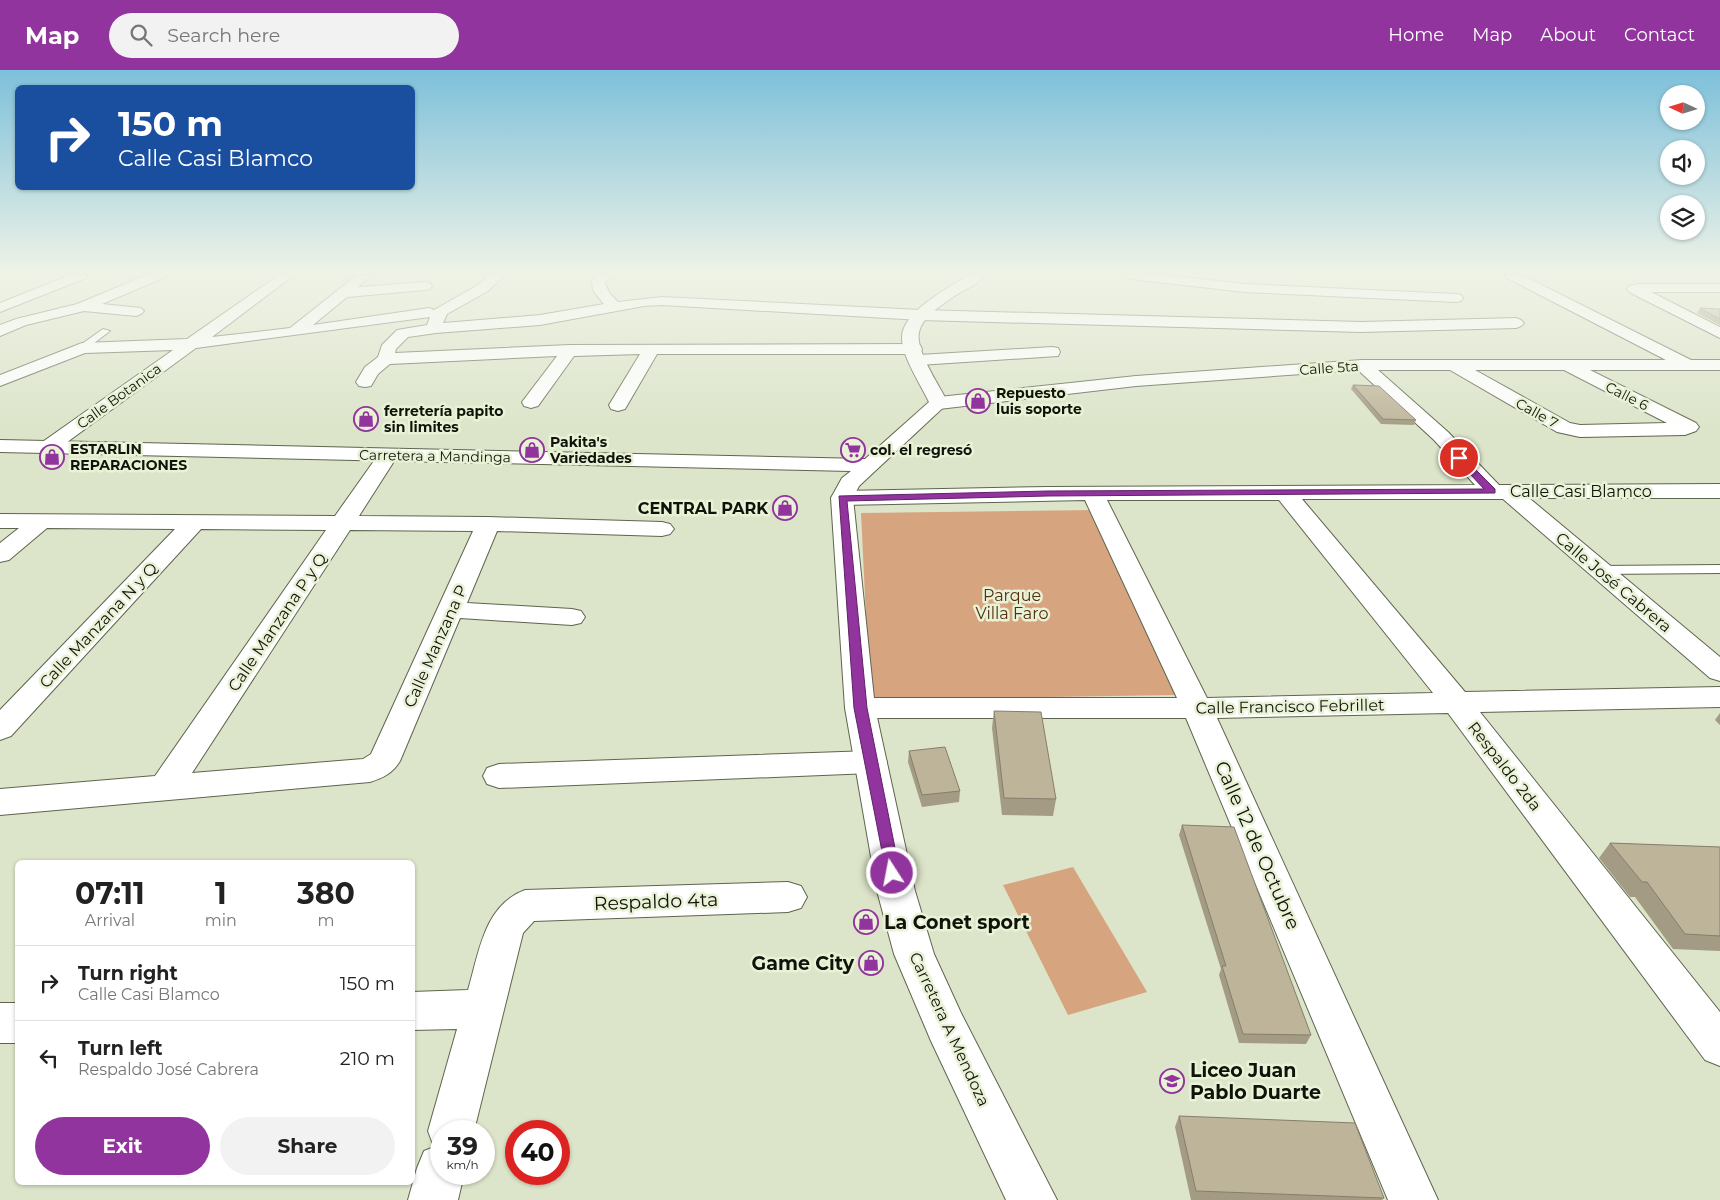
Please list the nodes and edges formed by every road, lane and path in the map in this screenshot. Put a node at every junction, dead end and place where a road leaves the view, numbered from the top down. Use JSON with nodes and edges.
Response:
{"nodes":[{"id":1,"x":213,"y":328,"type":"edge"},
{"id":2,"x":299,"y":328,"type":"edge"},
{"id":3,"x":323,"y":328,"type":"edge"},
{"id":4,"x":419,"y":328,"type":"edge"},
{"id":5,"x":911,"y":328,"type":"edge"},
{"id":6,"x":1617,"y":328,"type":"edge"},
{"id":7,"x":106,"y":331,"type":"dead end"},
{"id":8,"x":294,"y":332,"type":"junction"},
{"id":9,"x":191,"y":344,"type":"junction"},
{"id":10,"x":652,"y":348,"type":"junction"},
{"id":11,"x":570,"y":350,"type":"junction"},
{"id":12,"x":75,"y":351,"type":"junction"},
{"id":13,"x":1052,"y":352,"type":"dead end"},
{"id":14,"x":917,"y":355,"type":"junction"},
{"id":15,"x":386,"y":359,"type":"junction"},
{"id":16,"x":1565,"y":364,"type":"junction"},
{"id":17,"x":1362,"y":365,"type":"junction"},
{"id":18,"x":1452,"y":365,"type":"junction"},
{"id":19,"x":1689,"y":365,"type":"junction"},
{"id":20,"x":1720,"y":365,"type":"edge"},
{"id":21,"x":0,"y":381,"type":"edge"},
{"id":22,"x":1720,"y":381,"type":"edge"},
{"id":23,"x":366,"y":382,"type":"dead end"},
{"id":24,"x":530,"y":402,"type":"dead end"},
{"id":25,"x":939,"y":403,"type":"junction"},
{"id":26,"x":618,"y":406,"type":"dead end"},
{"id":27,"x":1689,"y":427,"type":"joint"},
{"id":28,"x":0,"y":446,"type":"edge"},
{"id":29,"x":48,"y":447,"type":"junction"},
{"id":30,"x":388,"y":455,"type":"junction"},
{"id":31,"x":870,"y":464,"type":"junction"},
{"id":32,"x":1499,"y":491,"type":"junction"},
{"id":33,"x":1720,"y":491,"type":"edge"},
{"id":34,"x":1284,"y":492,"type":"junction"},
{"id":35,"x":1093,"y":494,"type":"junction"},
{"id":36,"x":842,"y":498,"type":"junction"},
{"id":37,"x":0,"y":521,"type":"edge"},
{"id":38,"x":42,"y":521,"type":"junction"},
{"id":39,"x":196,"y":521,"type":"junction"},
{"id":40,"x":344,"y":522,"type":"junction"},
{"id":41,"x":488,"y":524,"type":"junction"},
{"id":42,"x":662,"y":529,"type":"dead end"},
{"id":43,"x":0,"y":555,"type":"edge"},
{"id":44,"x":1720,"y":569,"type":"edge"},
{"id":45,"x":1599,"y":570,"type":"junction"},
{"id":46,"x":451,"y":610,"type":"junction"},
{"id":47,"x":572,"y":617,"type":"dead end"},
{"id":48,"x":1720,"y":672,"type":"edge"},
{"id":49,"x":1720,"y":697,"type":"edge"},
{"id":50,"x":1457,"y":703,"type":"junction"},
{"id":51,"x":860,"y":708,"type":"junction"},
{"id":52,"x":1197,"y":708,"type":"junction"},
{"id":53,"x":0,"y":729,"type":"edge"},
{"id":54,"x":871,"y":762,"type":"junction"},
{"id":55,"x":499,"y":776,"type":"dead end"},
{"id":56,"x":164,"y":789,"type":"junction"},
{"id":57,"x":0,"y":802,"type":"edge"},
{"id":58,"x":788,"y":897,"type":"dead end"},
{"id":59,"x":482,"y":1009,"type":"junction"},
{"id":60,"x":415,"y":1011,"type":"edge"},
{"id":61,"x":0,"y":1023,"type":"edge"},
{"id":62,"x":15,"y":1023,"type":"edge"},
{"id":63,"x":1720,"y":1046,"type":"edge"},
{"id":64,"x":454,"y":1120,"type":"edge"},
{"id":65,"x":437,"y":1185,"type":"edge"},
{"id":66,"x":433,"y":1200,"type":"edge"},
{"id":67,"x":1032,"y":1200,"type":"edge"},
{"id":68,"x":1414,"y":1200,"type":"edge"}],
"edges":[{"from":1,"to":9,"type":"street","name":"Calle Botanica"},
{"from":2,"to":8,"type":"street"},
{"from":3,"to":8,"type":"street"},
{"from":4,"to":15,"type":"street"},
{"from":5,"to":14,"type":"street"},
{"from":6,"to":19,"type":"street"},
{"from":7,"to":12,"type":"lane"},
{"from":8,"to":9,"type":"street"},
{"from":9,"to":12,"type":"street"},
{"from":9,"to":29,"type":"street","name":"Calle Botanica"},
{"from":10,"to":11,"type":"street"},
{"from":10,"to":14,"type":"street"},
{"from":10,"to":26,"type":"street"},
{"from":11,"to":15,"type":"street"},
{"from":11,"to":24,"type":"street"},
{"from":12,"to":21,"type":"street"},
{"from":13,"to":14,"type":"street"},
{"from":14,"to":25,"type":"street"},
{"from":15,"to":23,"type":"street"},
{"from":16,"to":18,"type":"street","name":"Calle 5ta"},
{"from":16,"to":19,"type":"street","name":"Calle 5ta"},
{"from":16,"to":27,"type":"street","name":"Calle 6"},
{"from":17,"to":18,"type":"street","name":"Calle 5ta"},
{"from":17,"to":25,"type":"street","name":"Calle 5ta"},
{"from":17,"to":32,"type":"street","name":"Calle José Cabrera"},
{"from":18,"to":27,"type":"street","name":"Calle 7"},
{"from":19,"to":20,"type":"street","name":"Calle 5ta"},
{"from":19,"to":22,"type":"street"},
{"from":25,"to":31,"type":"street"},
{"from":28,"to":29,"type":"street","name":"Carretera a Mandinga"},
{"from":29,"to":30,"type":"street","name":"Carretera a Mandinga"},
{"from":30,"to":31,"type":"street","name":"Carretera a Mandinga"},
{"from":30,"to":40,"type":"street","name":"Calle Manzana P y Q"},
{"from":31,"to":36,"type":"street"},
{"from":32,"to":33,"type":"street","name":"Calle Casi Blamco"},
{"from":32,"to":34,"type":"street","name":"Calle Casi Blamco"},
{"from":32,"to":45,"type":"street","name":"Calle José Cabrera"},
{"from":34,"to":35,"type":"street","name":"Calle Casi Blamco"},
{"from":34,"to":50,"type":"street","name":"Respaldo 2da"},
{"from":35,"to":36,"type":"street","name":"Calle Casi Blamco"},
{"from":35,"to":52,"type":"street","name":"Calle 12 de Octubre"},
{"from":36,"to":51,"type":"street","name":"Carretera A Mendoza"},
{"from":37,"to":38,"type":"street"},
{"from":38,"to":39,"type":"street"},
{"from":38,"to":43,"type":"street"},
{"from":39,"to":40,"type":"street"},
{"from":39,"to":53,"type":"street","name":"Calle Manzana N y Q"},
{"from":40,"to":41,"type":"street"},
{"from":40,"to":56,"type":"street","name":"Calle Manzana P y Q"},
{"from":41,"to":42,"type":"street"},
{"from":41,"to":46,"type":"street","name":"Calle Manzana P"},
{"from":44,"to":45,"type":"lane"},
{"from":45,"to":48,"type":"street","name":"Calle José Cabrera"},
{"from":46,"to":47,"type":"street"},
{"from":46,"to":56,"type":"street","name":"Calle Manzana P"},
{"from":49,"to":50,"type":"street","name":"Calle Francisco Febrillet"},
{"from":50,"to":52,"type":"street","name":"Calle Francisco Febrillet"},
{"from":50,"to":63,"type":"street","name":"Respaldo 2da"},
{"from":51,"to":52,"type":"street","name":"Calle Francisco Febrillet"},
{"from":51,"to":54,"type":"street","name":"Carretera A Mendoza"},
{"from":52,"to":68,"type":"street","name":"Calle 12 de Octubre"},
{"from":54,"to":55,"type":"street"},
{"from":54,"to":67,"type":"street","name":"Carretera A Mendoza"},
{"from":56,"to":57,"type":"street"},
{"from":58,"to":59,"type":"street","name":"Respaldo 4ta"},
{"from":59,"to":60,"type":"street"},
{"from":59,"to":64,"type":"street"},
{"from":61,"to":62,"type":"street"},
{"from":65,"to":66,"type":"street"}]}
